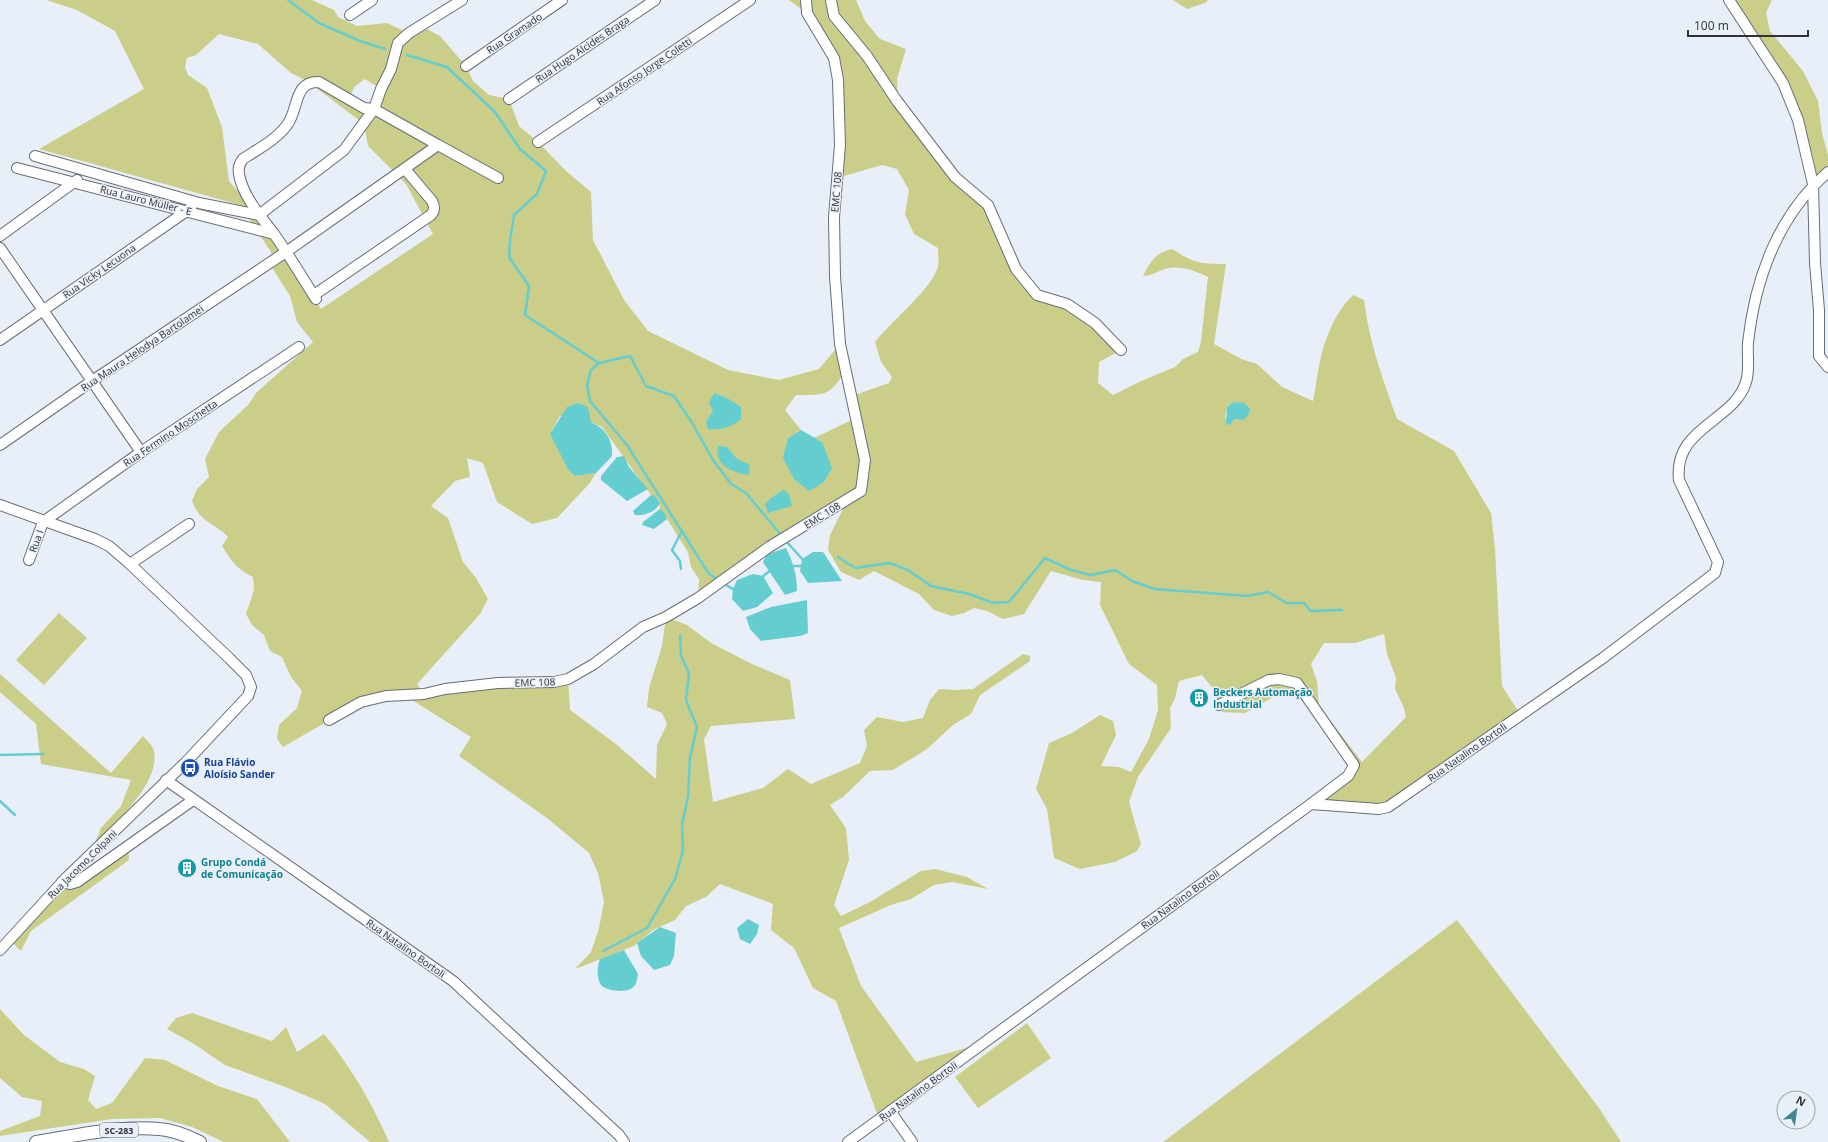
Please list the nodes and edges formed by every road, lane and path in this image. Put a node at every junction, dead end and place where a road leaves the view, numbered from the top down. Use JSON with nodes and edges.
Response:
{"nodes":[{"id":1,"x":372,"y":0,"type":"edge"},
{"id":2,"x":462,"y":0,"type":"edge"},
{"id":3,"x":562,"y":0,"type":"edge"},
{"id":4,"x":655,"y":0,"type":"edge"},
{"id":5,"x":750,"y":0,"type":"edge"},
{"id":6,"x":806,"y":0,"type":"edge"},
{"id":7,"x":831,"y":0,"type":"edge"},
{"id":8,"x":1729,"y":0,"type":"edge"},
{"id":9,"x":350,"y":15,"type":"dead end"},
{"id":10,"x":466,"y":66,"type":"dead end"},
{"id":11,"x":510,"y":99,"type":"dead end"},
{"id":12,"x":374,"y":109,"type":"junction"},
{"id":13,"x":538,"y":142,"type":"dead end"},
{"id":14,"x":438,"y":145,"type":"junction"},
{"id":15,"x":35,"y":156,"type":"dead end"},
{"id":16,"x":17,"y":168,"type":"dead end"},
{"id":17,"x":405,"y":169,"type":"junction"},
{"id":18,"x":90,"y":171,"type":"junction"},
{"id":19,"x":1828,"y":172,"type":"edge"},
{"id":20,"x":498,"y":178,"type":"dead end"},
{"id":21,"x":74,"y":182,"type":"junction"},
{"id":22,"x":1813,"y":184,"type":"junction"},
{"id":23,"x":199,"y":203,"type":"junction"},
{"id":24,"x":187,"y":210,"type":"junction"},
{"id":25,"x":259,"y":215,"type":"junction"},
{"id":26,"x":274,"y":234,"type":"junction"},
{"id":27,"x":0,"y":236,"type":"edge"},
{"id":28,"x":0,"y":248,"type":"edge"},
{"id":29,"x":286,"y":252,"type":"junction"},
{"id":30,"x":43,"y":310,"type":"junction"},
{"id":31,"x":0,"y":340,"type":"edge"},
{"id":32,"x":299,"y":347,"type":"dead end"},
{"id":33,"x":1121,"y":350,"type":"dead end"},
{"id":34,"x":1828,"y":367,"type":"edge"},
{"id":35,"x":92,"y":381,"type":"junction"},
{"id":36,"x":0,"y":445,"type":"edge"},
{"id":37,"x":141,"y":452,"type":"junction"},
{"id":38,"x":0,"y":505,"type":"edge"},
{"id":39,"x":43,"y":522,"type":"junction"},
{"id":40,"x":189,"y":524,"type":"dead end"},
{"id":41,"x":29,"y":560,"type":"dead end"},
{"id":42,"x":130,"y":564,"type":"junction"},
{"id":43,"x":1219,"y":705,"type":"dead end"},
{"id":44,"x":330,"y":720,"type":"dead end"},
{"id":45,"x":166,"y":780,"type":"junction"},
{"id":46,"x":194,"y":800,"type":"junction"},
{"id":47,"x":1311,"y":804,"type":"junction"},
{"id":48,"x":65,"y":880,"type":"junction"},
{"id":49,"x":0,"y":950,"type":"edge"},
{"id":50,"x":890,"y":1111,"type":"junction"},
{"id":51,"x":36,"y":1142,"type":"edge"},
{"id":52,"x":200,"y":1142,"type":"edge"},
{"id":53,"x":624,"y":1142,"type":"edge"},
{"id":54,"x":848,"y":1142,"type":"edge"},
{"id":55,"x":912,"y":1142,"type":"edge"}],
"edges":[{"from":1,"to":9,"type":"street"},
{"from":2,"to":12,"type":"street"},
{"from":3,"to":10,"type":"street","name":"Rua Gramado"},
{"from":4,"to":11,"type":"street","name":"Rua Hugo Alcides Braga"},
{"from":5,"to":13,"type":"street","name":"Rua Afonso Jorge Coletti"},
{"from":6,"to":44,"type":"street","name":"EMC 108"},
{"from":7,"to":33,"type":"street"},
{"from":8,"to":22,"type":"street"},
{"from":12,"to":14,"type":"street"},
{"from":12,"to":25,"type":"street"},
{"from":12,"to":25,"type":"street"},
{"from":14,"to":17,"type":"street","name":"Rua Maura Helodya Bartolamei"},
{"from":14,"to":20,"type":"street"},
{"from":15,"to":18,"type":"street","name":"Rua Lauro Müller - E"},
{"from":16,"to":21,"type":"street","name":"Rua Lauro Müller - E"},
{"from":17,"to":29,"type":"street","name":"Rua Maura Helodya Bartolamei"},
{"from":17,"to":29,"type":"street"},
{"from":18,"to":21,"type":"street"},
{"from":18,"to":23,"type":"street","name":"Rua Lauro Müller - E"},
{"from":19,"to":22,"type":"street","name":"Rua Natalino Bortoli"},
{"from":21,"to":24,"type":"street","name":"Rua Lauro Müller - E"},
{"from":21,"to":27,"type":"street"},
{"from":22,"to":34,"type":"street"},
{"from":22,"to":47,"type":"street","name":"Rua Natalino Bortoli"},
{"from":23,"to":24,"type":"street","name":"Rua Vicky Lecuona"},
{"from":23,"to":25,"type":"street","name":"Rua Lauro Müller - E"},
{"from":24,"to":26,"type":"street","name":"Rua Lauro Müller - E"},
{"from":24,"to":30,"type":"street","name":"Rua Vicky Lecuona"},
{"from":25,"to":26,"type":"street"},
{"from":26,"to":29,"type":"street"},
{"from":28,"to":30,"type":"street"},
{"from":29,"to":35,"type":"street","name":"Rua Maura Helodya Bartolamei"},
{"from":30,"to":31,"type":"street","name":"Rua Vicky Lecuona"},
{"from":30,"to":35,"type":"street"},
{"from":32,"to":37,"type":"street","name":"Rua Fermino Moschetta"},
{"from":35,"to":36,"type":"street","name":"Rua Maura Helodya Bartolamei"},
{"from":35,"to":37,"type":"street"},
{"from":37,"to":39,"type":"street","name":"Rua Fermino Moschetta"},
{"from":38,"to":39,"type":"street"},
{"from":39,"to":41,"type":"street","name":"Rua I"},
{"from":39,"to":42,"type":"street"},
{"from":40,"to":42,"type":"street"},
{"from":42,"to":45,"type":"street"},
{"from":43,"to":47,"type":"street"},
{"from":45,"to":46,"type":"street","name":"Rua Natalino Bortoli"},
{"from":45,"to":48,"type":"street","name":"Rua Jacomo Colpani"},
{"from":46,"to":48,"type":"street"},
{"from":46,"to":53,"type":"street","name":"Rua Natalino Bortoli"},
{"from":47,"to":50,"type":"street","name":"Rua Natalino Bortoli"},
{"from":48,"to":49,"type":"street","name":"Rua Jacomo Colpani"},
{"from":50,"to":54,"type":"street","name":"Rua Natalino Bortoli"},
{"from":50,"to":55,"type":"street"},
{"from":51,"to":52,"type":"main road","number":"SC-283"}]}
